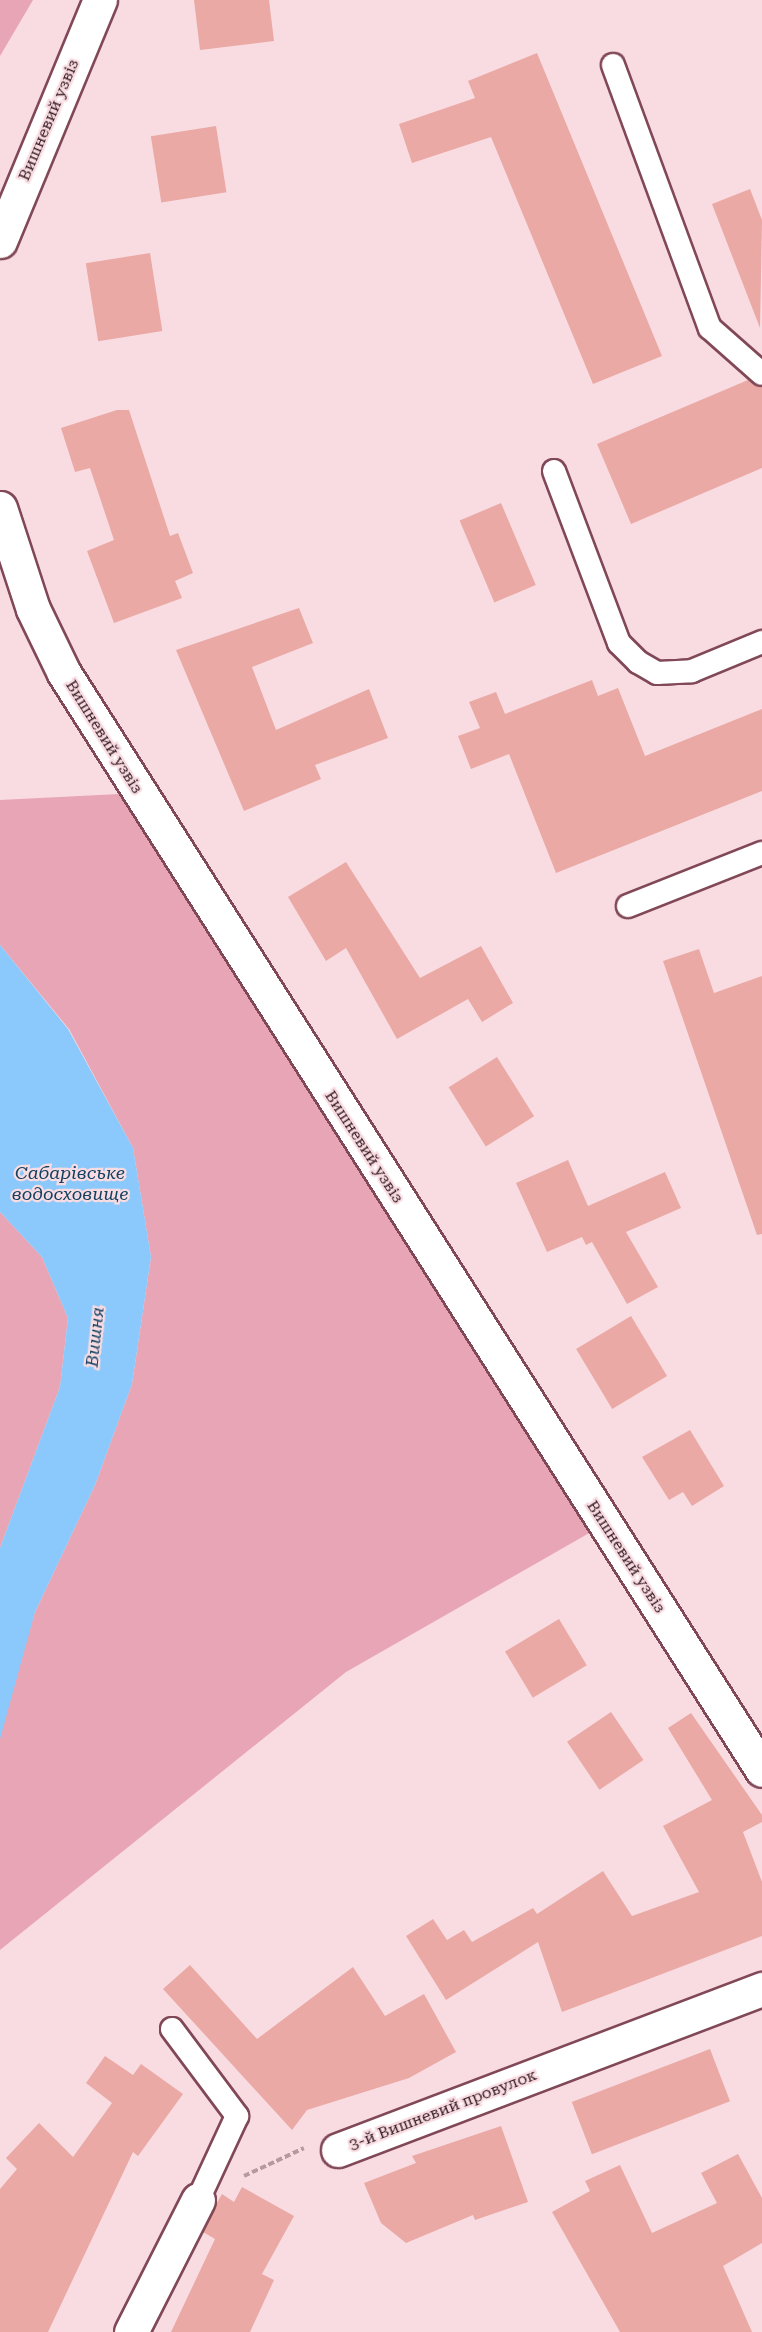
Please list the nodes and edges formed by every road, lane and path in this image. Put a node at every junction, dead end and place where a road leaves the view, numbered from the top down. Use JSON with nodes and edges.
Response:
{"nodes":[{"id":1,"x":100,"y":0,"type":"edge"},
{"id":2,"x":613,"y":65,"type":"dead end"},
{"id":3,"x":0,"y":241,"type":"edge"},
{"id":4,"x":762,"y":374,"type":"edge"},
{"id":5,"x":554,"y":471,"type":"dead end"},
{"id":6,"x":0,"y":508,"type":"edge"},
{"id":7,"x":762,"y":642,"type":"edge"},
{"id":8,"x":762,"y":853,"type":"edge"},
{"id":9,"x":628,"y":906,"type":"dead end"},
{"id":10,"x":762,"y":1770,"type":"edge"},
{"id":11,"x":762,"y":1989,"type":"edge"},
{"id":12,"x":171,"y":2029,"type":"dead end"},
{"id":13,"x":338,"y":2150,"type":"joint"},
{"id":14,"x":198,"y":2200,"type":"junction"},
{"id":15,"x":131,"y":2332,"type":"edge"}],
"edges":[{"from":1,"to":3,"type":"street","name":"Вишневий узвіз"},
{"from":2,"to":4,"type":"lane"},
{"from":5,"to":7,"type":"lane"},
{"from":6,"to":10,"type":"street","name":"Вишневий узвіз"},
{"from":8,"to":9,"type":"lane"},
{"from":11,"to":13,"type":"street","name":"3-й Вишневий провулок"},
{"from":12,"to":14,"type":"lane"},
{"from":13,"to":14,"type":"path","name":"3-й Вишневий провулок"},
{"from":14,"to":15,"type":"street"}]}
